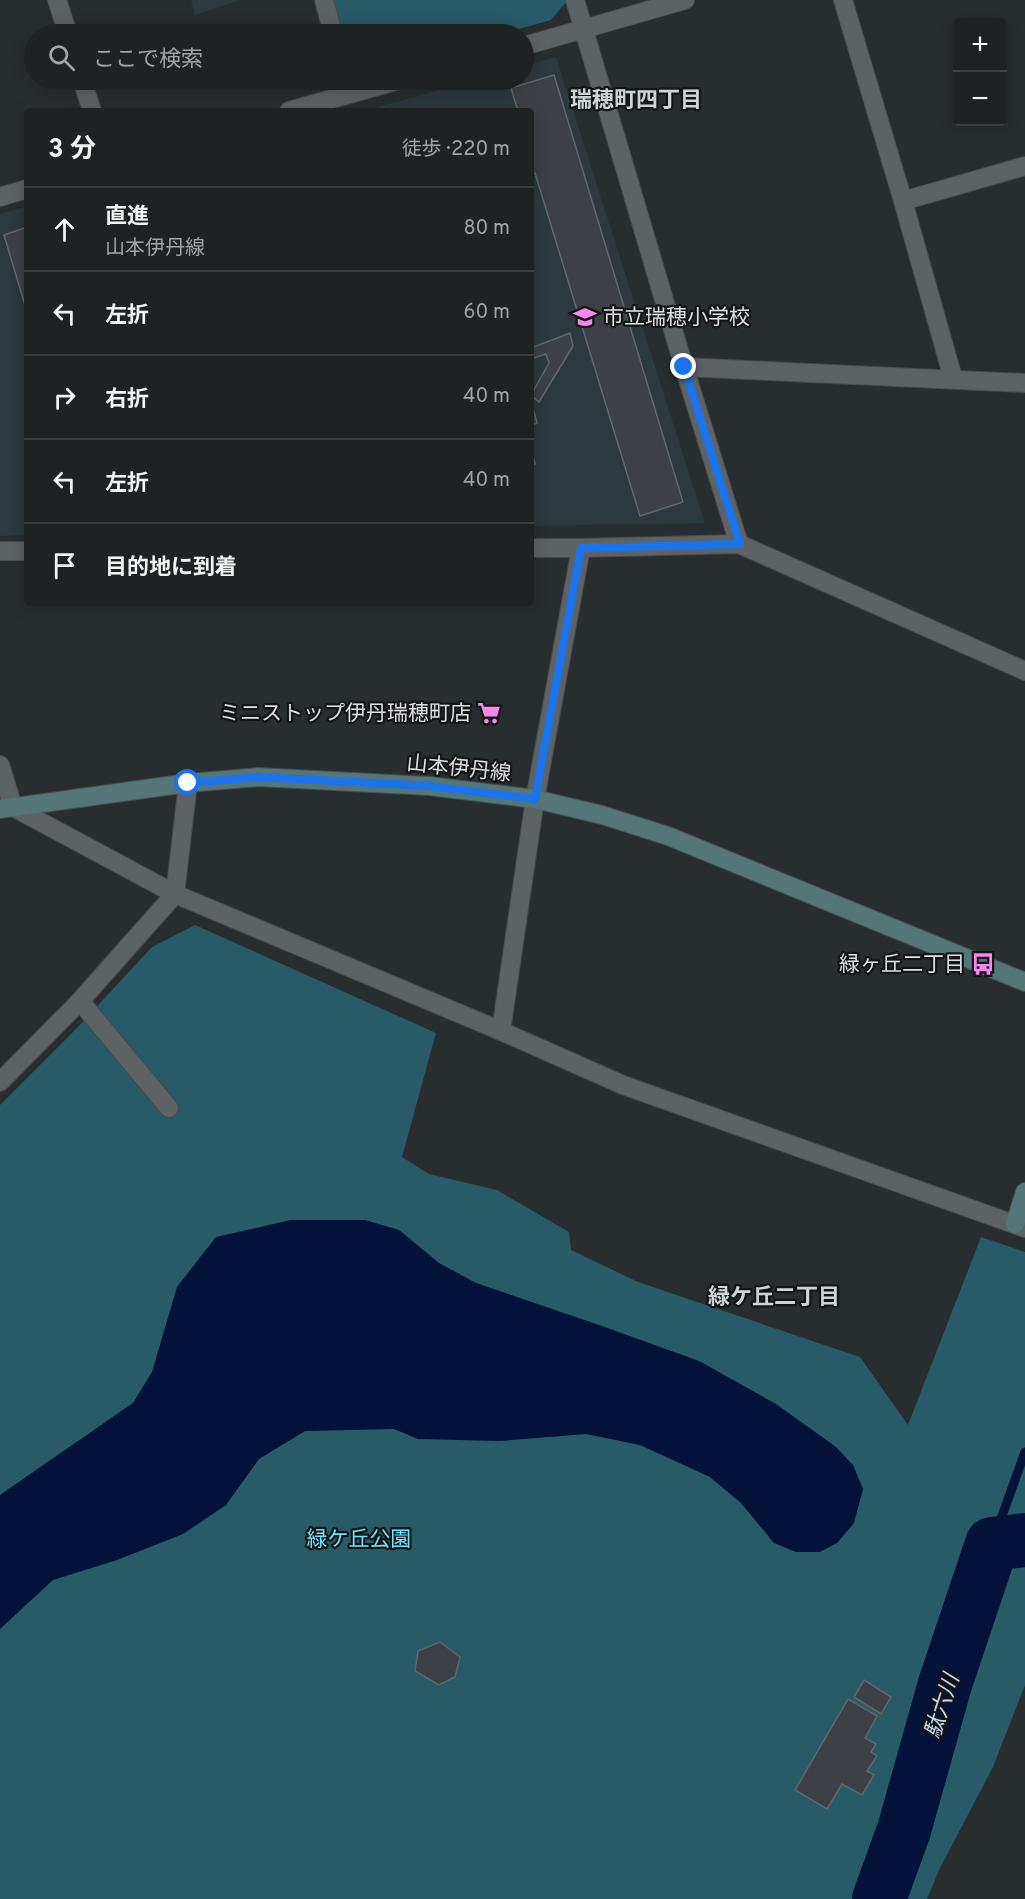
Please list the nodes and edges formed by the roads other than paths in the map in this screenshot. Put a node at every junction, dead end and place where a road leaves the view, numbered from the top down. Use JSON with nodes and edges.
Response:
{"nodes":[{"id":1,"x":57,"y":0,"type":"edge"},
{"id":2,"x":324,"y":0,"type":"edge"},
{"id":3,"x":575,"y":0,"type":"edge"},
{"id":4,"x":685,"y":0,"type":"edge"},
{"id":5,"x":843,"y":0,"type":"edge"},
{"id":6,"x":65,"y":24,"type":"edge"},
{"id":7,"x":330,"y":24,"type":"edge"},
{"id":8,"x":584,"y":29,"type":"junction"},
{"id":9,"x":534,"y":43,"type":"edge"},
{"id":10,"x":85,"y":90,"type":"edge"},
{"id":11,"x":337,"y":90,"type":"edge"},
{"id":12,"x":91,"y":108,"type":"edge"},
{"id":13,"x":296,"y":108,"type":"edge"},
{"id":14,"x":1025,"y":166,"type":"edge"},
{"id":15,"x":24,"y":190,"type":"edge"},
{"id":16,"x":0,"y":196,"type":"edge"},
{"id":17,"x":903,"y":201,"type":"junction"},
{"id":18,"x":684,"y":367,"type":"junction"},
{"id":19,"x":953,"y":378,"type":"junction"},
{"id":20,"x":1025,"y":382,"type":"edge"},
{"id":21,"x":740,"y":544,"type":"junction"},
{"id":22,"x":534,"y":548,"type":"edge"},
{"id":23,"x":581,"y":548,"type":"junction"},
{"id":24,"x":0,"y":551,"type":"edge"},
{"id":25,"x":24,"y":551,"type":"edge"},
{"id":26,"x":1025,"y":671,"type":"edge"},
{"id":27,"x":0,"y":765,"type":"edge"},
{"id":28,"x":188,"y":783,"type":"junction"},
{"id":29,"x":535,"y":799,"type":"junction"},
{"id":30,"x":7,"y":808,"type":"edge"},
{"id":31,"x":176,"y":894,"type":"junction"},
{"id":32,"x":1025,"y":982,"type":"edge"},
{"id":33,"x":80,"y":1001,"type":"junction"},
{"id":34,"x":501,"y":1031,"type":"junction"},
{"id":35,"x":0,"y":1082,"type":"edge"},
{"id":36,"x":169,"y":1108,"type":"dead end"},
{"id":37,"x":1025,"y":1192,"type":"edge"},
{"id":38,"x":1020,"y":1226,"type":"edge"}],
"edges":[{"from":1,"to":6,"type":"street"},
{"from":2,"to":7,"type":"street"},
{"from":3,"to":8,"type":"street"},
{"from":4,"to":8,"type":"street"},
{"from":5,"to":17,"type":"street"},
{"from":8,"to":9,"type":"street"},
{"from":8,"to":18,"type":"street"},
{"from":10,"to":12,"type":"street"},
{"from":11,"to":13,"type":"street"},
{"from":14,"to":17,"type":"street"},
{"from":15,"to":16,"type":"street"},
{"from":17,"to":19,"type":"street"},
{"from":18,"to":19,"type":"street"},
{"from":18,"to":21,"type":"street"},
{"from":19,"to":20,"type":"street"},
{"from":21,"to":23,"type":"street"},
{"from":21,"to":26,"type":"street"},
{"from":22,"to":23,"type":"street"},
{"from":23,"to":29,"type":"street"},
{"from":24,"to":25,"type":"street"},
{"from":27,"to":30,"type":"street"},
{"from":28,"to":29,"type":"main road","name":"山本伊丹線"},
{"from":28,"to":30,"type":"main road","name":"山本伊丹線"},
{"from":28,"to":31,"type":"street"},
{"from":29,"to":32,"type":"main road","name":"山本伊丹線"},
{"from":29,"to":34,"type":"street"},
{"from":30,"to":31,"type":"street"},
{"from":31,"to":33,"type":"street"},
{"from":31,"to":34,"type":"street"},
{"from":33,"to":35,"type":"street"},
{"from":33,"to":36,"type":"street"},
{"from":34,"to":38,"type":"street"},
{"from":37,"to":38,"type":"main road"}]}
